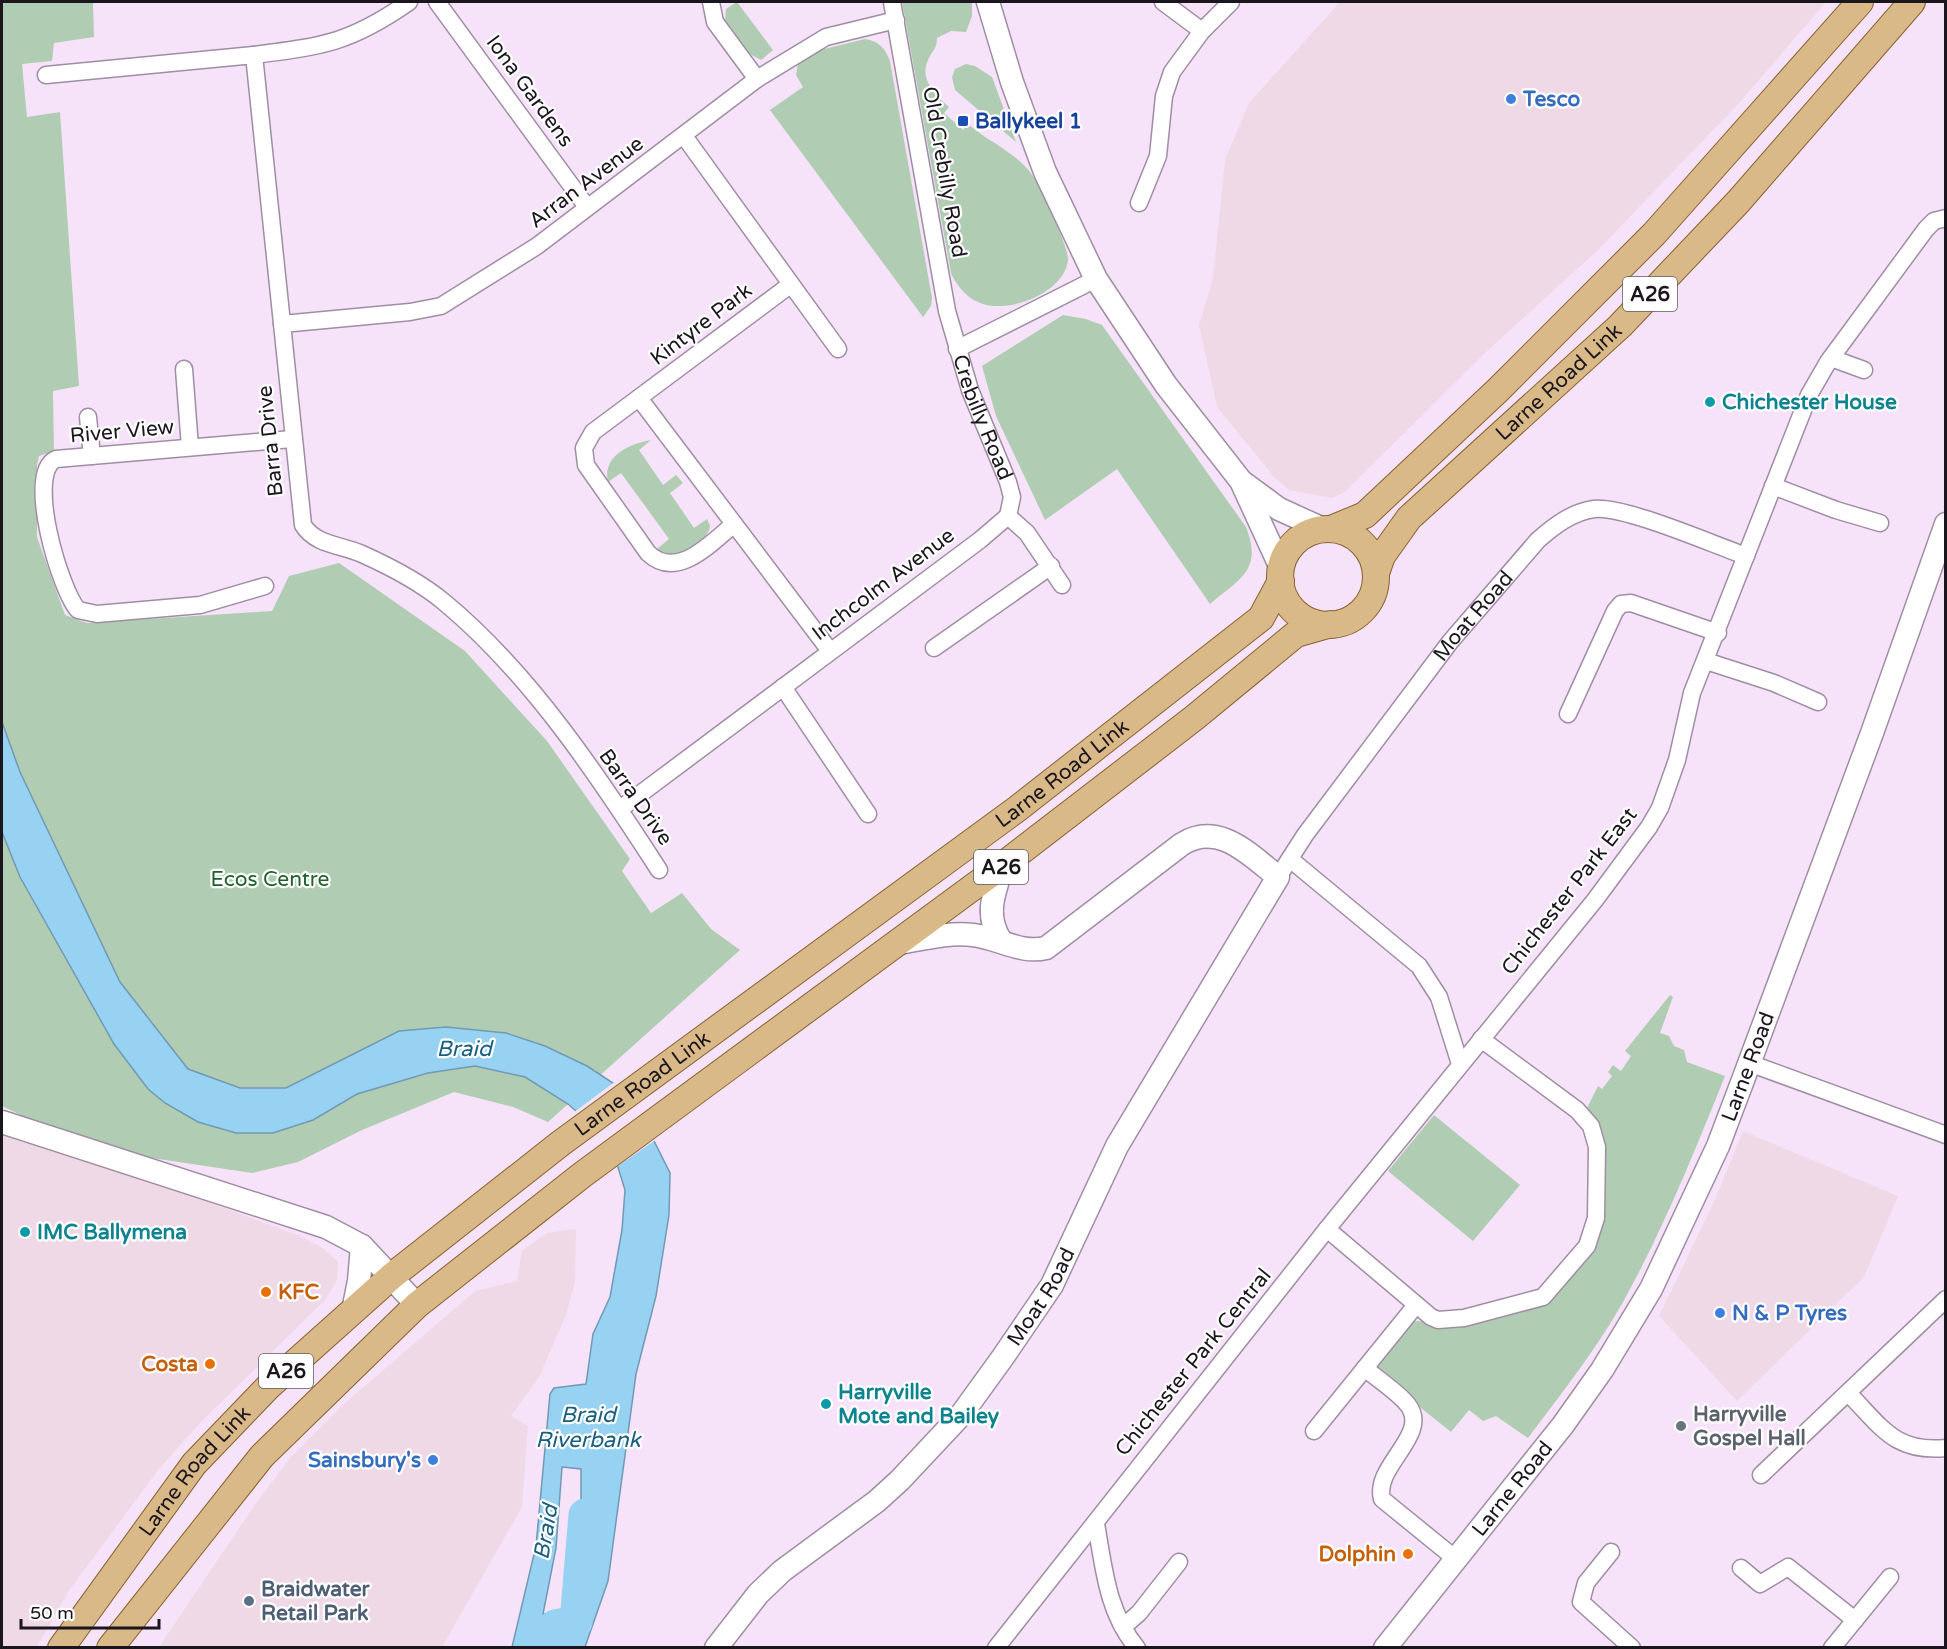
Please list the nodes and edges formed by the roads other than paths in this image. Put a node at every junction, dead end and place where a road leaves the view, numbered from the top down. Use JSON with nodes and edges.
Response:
{"nodes":[{"id":1,"x":409,"y":2,"type":"edge"},
{"id":2,"x":437,"y":2,"type":"edge"},
{"id":3,"x":711,"y":2,"type":"edge"},
{"id":4,"x":892,"y":2,"type":"edge"},
{"id":5,"x":988,"y":2,"type":"edge"},
{"id":6,"x":1163,"y":2,"type":"edge"},
{"id":7,"x":1231,"y":2,"type":"edge"},
{"id":8,"x":1860,"y":2,"type":"edge"},
{"id":9,"x":1912,"y":2,"type":"edge"},
{"id":10,"x":896,"y":20,"type":"junction"},
{"id":11,"x":1202,"y":31,"type":"junction"},
{"id":12,"x":254,"y":55,"type":"junction"},
{"id":13,"x":46,"y":75,"type":"dead end"},
{"id":14,"x":757,"y":79,"type":"junction"},
{"id":15,"x":684,"y":136,"type":"junction"},
{"id":16,"x":1139,"y":203,"type":"dead end"},
{"id":17,"x":587,"y":207,"type":"junction"},
{"id":18,"x":1946,"y":218,"type":"edge"},
{"id":19,"x":1096,"y":279,"type":"junction"},
{"id":20,"x":790,"y":285,"type":"junction"},
{"id":21,"x":282,"y":324,"type":"junction"},
{"id":22,"x":838,"y":349,"type":"dead end"},
{"id":23,"x":957,"y":349,"type":"junction"},
{"id":24,"x":1831,"y":358,"type":"junction"},
{"id":25,"x":184,"y":369,"type":"dead end"},
{"id":26,"x":1864,"y":370,"type":"dead end"},
{"id":27,"x":639,"y":399,"type":"junction"},
{"id":28,"x":88,"y":417,"type":"dead end"},
{"id":29,"x":292,"y":440,"type":"junction"},
{"id":30,"x":190,"y":447,"type":"junction"},
{"id":31,"x":92,"y":456,"type":"junction"},
{"id":32,"x":1240,"y":481,"type":"junction"},
{"id":33,"x":1773,"y":486,"type":"junction"},
{"id":34,"x":1008,"y":516,"type":"junction"},
{"id":35,"x":1880,"y":523,"type":"dead end"},
{"id":36,"x":734,"y":524,"type":"junction"},
{"id":37,"x":1946,"y":524,"type":"edge"},
{"id":38,"x":1327,"y":529,"type":"junction"},
{"id":39,"x":1746,"y":556,"type":"junction"},
{"id":40,"x":1051,"y":566,"type":"junction"},
{"id":41,"x":1376,"y":573,"type":"junction"},
{"id":42,"x":1281,"y":575,"type":"junction"},
{"id":43,"x":1062,"y":585,"type":"dead end"},
{"id":44,"x":264,"y":586,"type":"dead end"},
{"id":45,"x":1331,"y":624,"type":"junction"},
{"id":46,"x":1718,"y":633,"type":"junction"},
{"id":47,"x":934,"y":648,"type":"dead end"},
{"id":48,"x":830,"y":651,"type":"junction"},
{"id":49,"x":1706,"y":661,"type":"junction"},
{"id":50,"x":783,"y":687,"type":"junction"},
{"id":51,"x":1818,"y":702,"type":"dead end"},
{"id":52,"x":1568,"y":714,"type":"dead end"},
{"id":53,"x":620,"y":809,"type":"junction"},
{"id":54,"x":868,"y":814,"type":"dead end"},
{"id":55,"x":1003,"y":865,"type":"junction"},
{"id":56,"x":1284,"y":868,"type":"junction"},
{"id":57,"x":659,"y":870,"type":"dead end"},
{"id":58,"x":1001,"y":941,"type":"junction"},
{"id":59,"x":898,"y":943,"type":"junction"},
{"id":60,"x":1481,"y":1039,"type":"junction"},
{"id":61,"x":1749,"y":1063,"type":"junction"},
{"id":62,"x":1460,"y":1064,"type":"junction"},
{"id":63,"x":2,"y":1122,"type":"edge"},
{"id":64,"x":1946,"y":1135,"type":"edge"},
{"id":65,"x":1327,"y":1229,"type":"junction"},
{"id":66,"x":362,"y":1246,"type":"junction"},
{"id":67,"x":392,"y":1276,"type":"junction"},
{"id":68,"x":1946,"y":1299,"type":"edge"},
{"id":69,"x":417,"y":1305,"type":"junction"},
{"id":70,"x":1416,"y":1305,"type":"junction"},
{"id":71,"x":353,"y":1311,"type":"junction"},
{"id":72,"x":1365,"y":1368,"type":"junction"},
{"id":73,"x":1848,"y":1393,"type":"junction"},
{"id":74,"x":1314,"y":1431,"type":"dead end"},
{"id":75,"x":1946,"y":1448,"type":"edge"},
{"id":76,"x":1761,"y":1475,"type":"dead end"},
{"id":77,"x":1096,"y":1524,"type":"junction"},
{"id":78,"x":1611,"y":1552,"type":"dead end"},
{"id":79,"x":1457,"y":1560,"type":"junction"},
{"id":80,"x":1179,"y":1562,"type":"dead end"},
{"id":81,"x":1741,"y":1568,"type":"dead end"},
{"id":82,"x":1890,"y":1577,"type":"dead end"},
{"id":83,"x":1855,"y":1620,"type":"junction"},
{"id":84,"x":1123,"y":1627,"type":"junction"},
{"id":85,"x":1621,"y":1644,"type":"edge"},
{"id":86,"x":62,"y":1647,"type":"edge"},
{"id":87,"x":110,"y":1647,"type":"edge"},
{"id":88,"x":716,"y":1647,"type":"edge"},
{"id":89,"x":996,"y":1647,"type":"edge"},
{"id":90,"x":1137,"y":1647,"type":"edge"},
{"id":91,"x":1385,"y":1647,"type":"edge"},
{"id":92,"x":1832,"y":1647,"type":"edge"}],
"edges":[{"from":1,"to":12,"type":"street"},
{"from":2,"to":17,"type":"street","name":"Iona Gardens"},
{"from":3,"to":14,"type":"street"},
{"from":4,"to":10,"type":"street","name":"Old Crebilly Road"},
{"from":5,"to":19,"type":"street"},
{"from":6,"to":11,"type":"street"},
{"from":7,"to":11,"type":"street"},
{"from":8,"to":38,"type":"main road","name":"Larne Road Link","number":"A26"},
{"from":9,"to":41,"type":"main road","name":"Larne Road Link","number":"A26"},
{"from":10,"to":14,"type":"street","name":"Arran Avenue"},
{"from":10,"to":23,"type":"street","name":"Old Crebilly Road"},
{"from":11,"to":16,"type":"street"},
{"from":12,"to":13,"type":"street"},
{"from":12,"to":21,"type":"street","name":"Barra Drive"},
{"from":14,"to":15,"type":"street","name":"Arran Avenue"},
{"from":15,"to":17,"type":"street","name":"Arran Avenue"},
{"from":15,"to":20,"type":"street"},
{"from":17,"to":21,"type":"street","name":"Arran Avenue"},
{"from":18,"to":24,"type":"street","name":"Chichester Park East"},
{"from":19,"to":23,"type":"street","name":"Crebilly Road"},
{"from":19,"to":32,"type":"street"},
{"from":20,"to":22,"type":"street"},
{"from":20,"to":27,"type":"street","name":"Kintyre Park"},
{"from":21,"to":29,"type":"street","name":"Barra Drive"},
{"from":23,"to":34,"type":"street","name":"Crebilly Road"},
{"from":24,"to":26,"type":"street"},
{"from":24,"to":33,"type":"street","name":"Chichester Park East"},
{"from":25,"to":30,"type":"street"},
{"from":27,"to":36,"type":"street"},
{"from":27,"to":36,"type":"street","name":"Kintyre Park"},
{"from":28,"to":31,"type":"street"},
{"from":29,"to":30,"type":"street","name":"River View"},
{"from":29,"to":53,"type":"street","name":"Barra Drive"},
{"from":30,"to":31,"type":"street","name":"River View"},
{"from":31,"to":44,"type":"street","name":"River View"},
{"from":32,"to":38,"type":"street"},
{"from":32,"to":42,"type":"street"},
{"from":33,"to":35,"type":"street"},
{"from":33,"to":39,"type":"street","name":"Chichester Park East"},
{"from":34,"to":40,"type":"street"},
{"from":34,"to":48,"type":"street","name":"Inchcolm Avenue"},
{"from":36,"to":48,"type":"street"},
{"from":37,"to":61,"type":"street","name":"Larne Road"},
{"from":38,"to":41,"type":"main road"},
{"from":38,"to":42,"type":"main road","number":"A26"},
{"from":39,"to":46,"type":"street","name":"Chichester Park East"},
{"from":39,"to":56,"type":"street","name":"Moat Road"},
{"from":40,"to":43,"type":"street"},
{"from":40,"to":47,"type":"street"},
{"from":41,"to":45,"type":"main road","number":"A26"},
{"from":42,"to":45,"type":"main road"},
{"from":42,"to":67,"type":"main road","name":"Larne Road Link","number":"A26"},
{"from":45,"to":55,"type":"main road","name":"Larne Road Link","number":"A26"},
{"from":46,"to":49,"type":"street","name":"Chichester Park East"},
{"from":46,"to":52,"type":"street"},
{"from":48,"to":50,"type":"street","name":"Inchcolm Avenue"},
{"from":49,"to":51,"type":"street"},
{"from":49,"to":60,"type":"street","name":"Chichester Park East"},
{"from":50,"to":53,"type":"street","name":"Inchcolm Avenue"},
{"from":50,"to":54,"type":"street"},
{"from":53,"to":57,"type":"street","name":"Barra Drive"},
{"from":55,"to":58,"type":"street"},
{"from":55,"to":59,"type":"main road","name":"Larne Road Link","number":"A26"},
{"from":56,"to":58,"type":"street"},
{"from":56,"to":62,"type":"street"},
{"from":56,"to":88,"type":"street","name":"Moat Road"},
{"from":58,"to":59,"type":"street"},
{"from":59,"to":69,"type":"main road","name":"Larne Road Link","number":"A26"},
{"from":60,"to":62,"type":"street","name":"Chichester Park East"},
{"from":60,"to":70,"type":"street"},
{"from":61,"to":64,"type":"street"},
{"from":61,"to":79,"type":"street","name":"Larne Road"},
{"from":62,"to":65,"type":"street","name":"Chichester Park Central"},
{"from":63,"to":66,"type":"street"},
{"from":65,"to":70,"type":"street"},
{"from":65,"to":77,"type":"street","name":"Chichester Park Central"},
{"from":66,"to":67,"type":"street"},
{"from":66,"to":71,"type":"street"},
{"from":67,"to":69,"type":"street"},
{"from":67,"to":71,"type":"main road","name":"Larne Road Link","number":"A26"},
{"from":68,"to":73,"type":"street"},
{"from":69,"to":87,"type":"main road","name":"Larne Road Link","number":"A26"},
{"from":70,"to":72,"type":"street"},
{"from":71,"to":86,"type":"main road","name":"Larne Road Link","number":"A26"},
{"from":72,"to":74,"type":"street"},
{"from":72,"to":79,"type":"street"},
{"from":73,"to":75,"type":"street"},
{"from":73,"to":76,"type":"street"},
{"from":77,"to":84,"type":"street"},
{"from":77,"to":89,"type":"street","name":"Chichester Park Central"},
{"from":78,"to":85,"type":"street"},
{"from":79,"to":91,"type":"street","name":"Larne Road"},
{"from":80,"to":84,"type":"street"},
{"from":81,"to":83,"type":"street"},
{"from":82,"to":83,"type":"street"},
{"from":83,"to":92,"type":"street"},
{"from":84,"to":90,"type":"street"}]}
